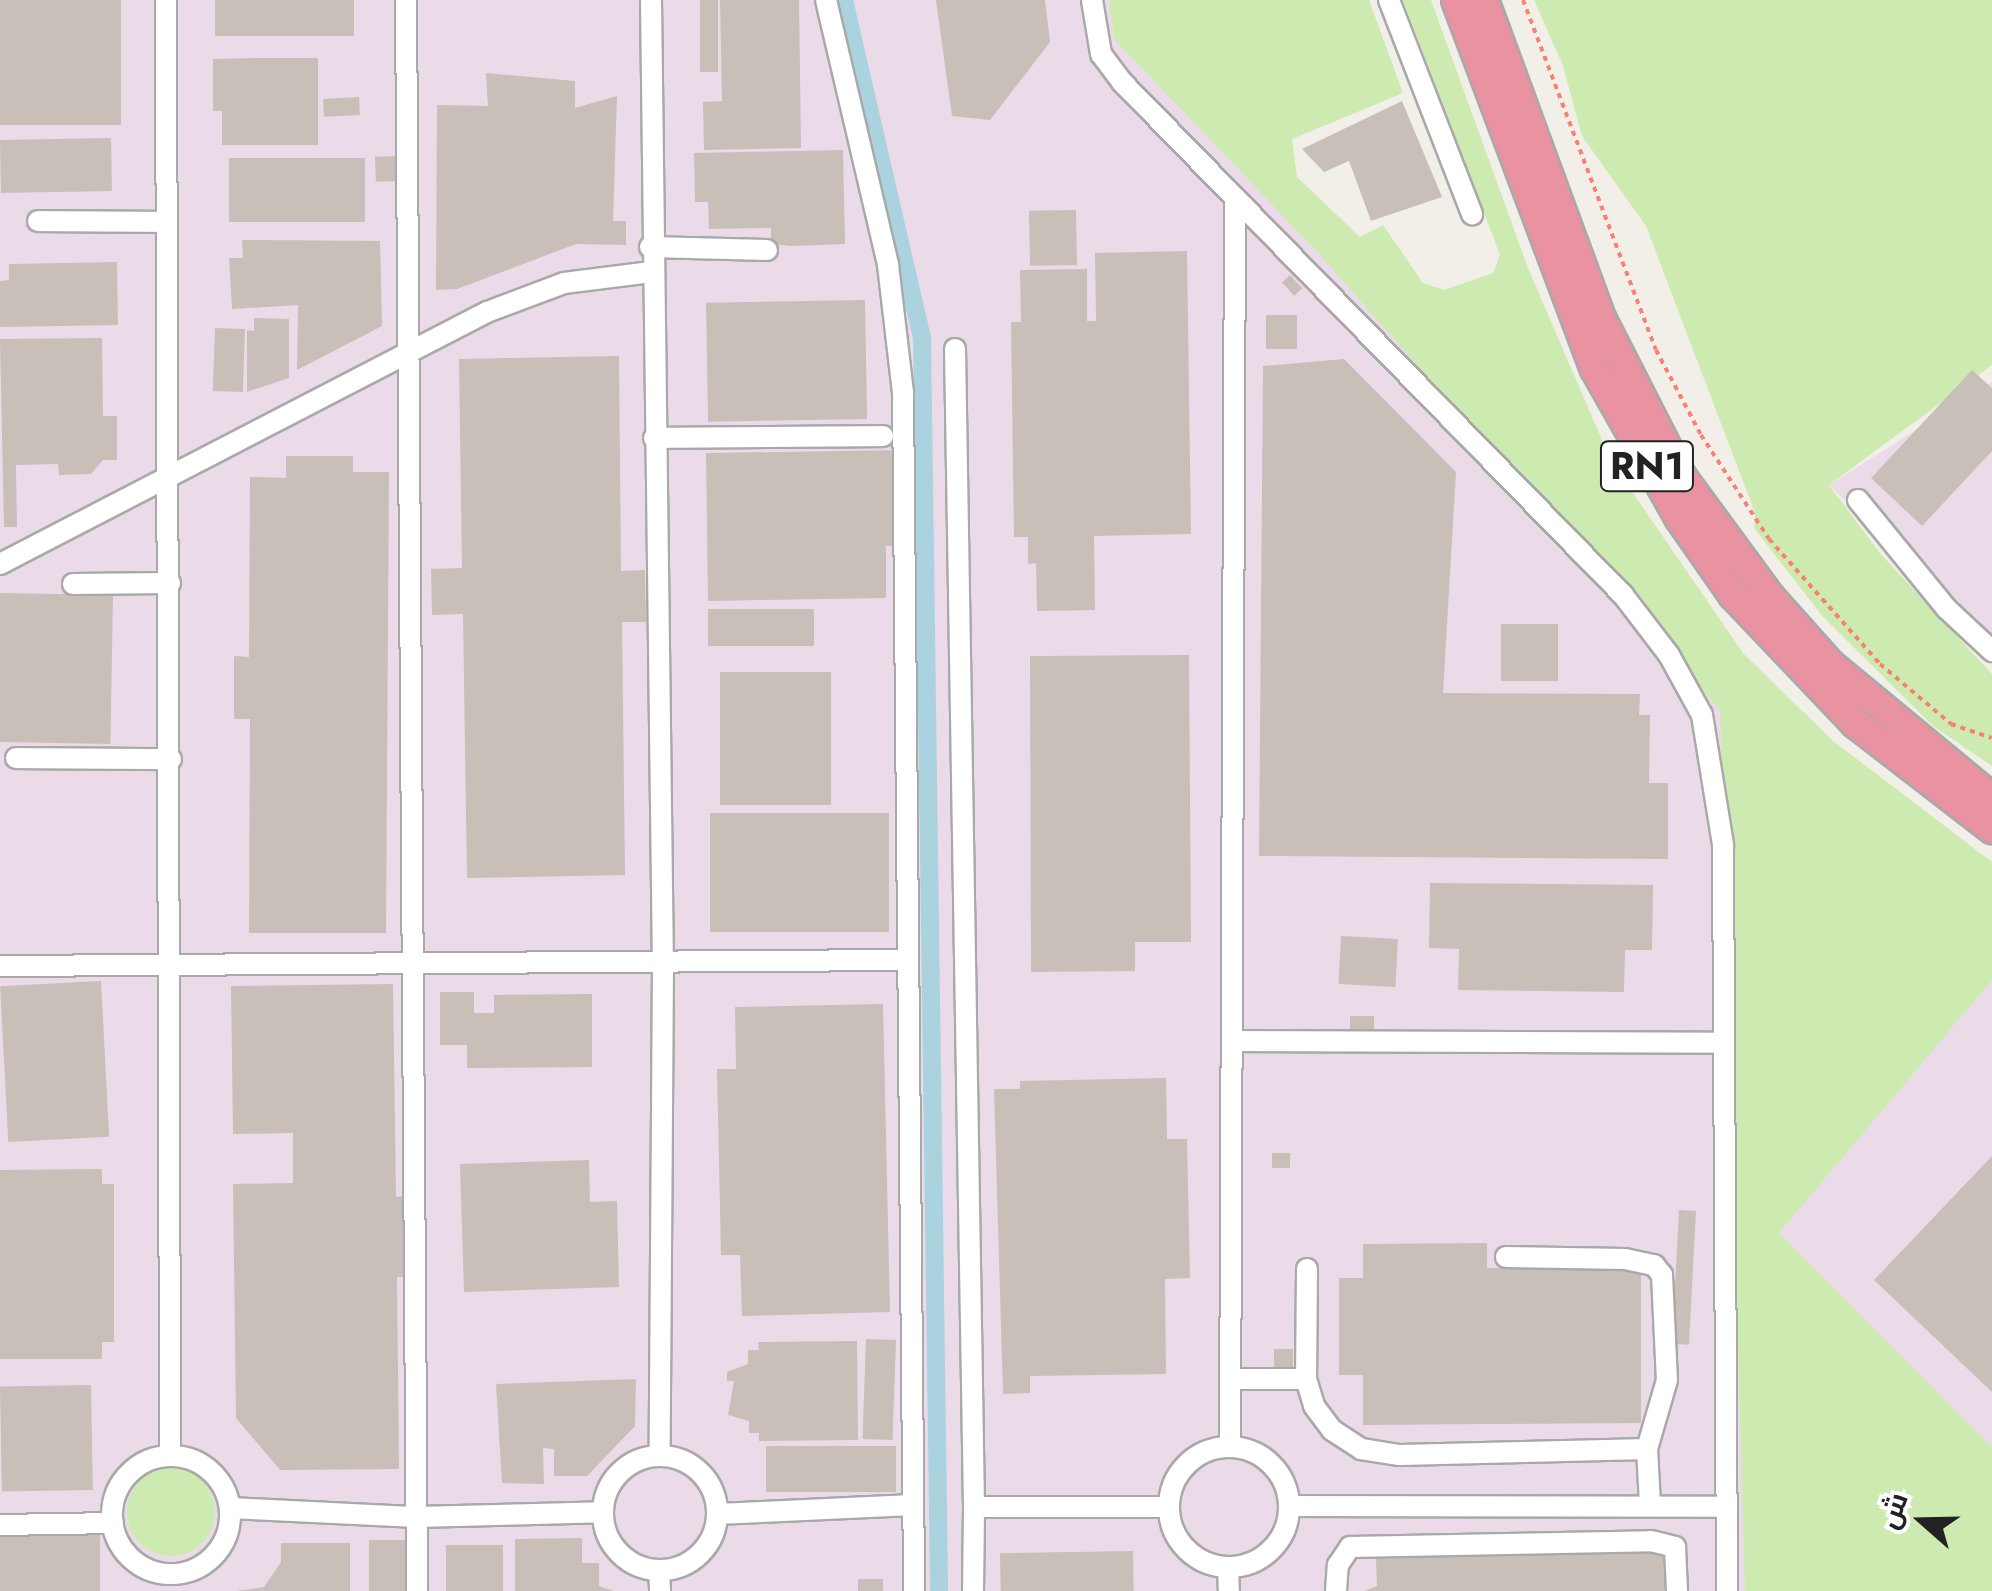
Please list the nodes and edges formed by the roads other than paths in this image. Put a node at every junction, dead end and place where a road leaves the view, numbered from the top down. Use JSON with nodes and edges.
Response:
{"nodes":[{"id":1,"x":166,"y":0,"type":"edge"},
{"id":2,"x":406,"y":0,"type":"edge"},
{"id":3,"x":651,"y":0,"type":"edge"},
{"id":4,"x":826,"y":0,"type":"edge"},
{"id":5,"x":1092,"y":0,"type":"edge"},
{"id":6,"x":1389,"y":0,"type":"edge"},
{"id":7,"x":1456,"y":0,"type":"edge"},
{"id":8,"x":1484,"y":0,"type":"edge"},
{"id":9,"x":1234,"y":198,"type":"junction"},
{"id":10,"x":1472,"y":214,"type":"dead end"},
{"id":11,"x":38,"y":221,"type":"dead end"},
{"id":12,"x":166,"y":222,"type":"junction"},
{"id":13,"x":650,"y":248,"type":"junction"},
{"id":14,"x":766,"y":250,"type":"dead end"},
{"id":15,"x":651,"y":272,"type":"junction"},
{"id":16,"x":955,"y":350,"type":"dead end"},
{"id":17,"x":410,"y":351,"type":"junction"},
{"id":18,"x":882,"y":436,"type":"dead end"},
{"id":19,"x":654,"y":438,"type":"junction"},
{"id":20,"x":170,"y":473,"type":"junction"},
{"id":21,"x":1858,"y":500,"type":"dead end"},
{"id":22,"x":0,"y":564,"type":"edge"},
{"id":23,"x":170,"y":583,"type":"junction"},
{"id":24,"x":73,"y":584,"type":"dead end"},
{"id":25,"x":1992,"y":652,"type":"edge"},
{"id":26,"x":16,"y":758,"type":"dead end"},
{"id":27,"x":171,"y":759,"type":"junction"},
{"id":28,"x":1992,"y":798,"type":"edge"},
{"id":29,"x":1992,"y":828,"type":"edge"},
{"id":30,"x":906,"y":960,"type":"junction"},
{"id":31,"x":0,"y":966,"type":"edge"},
{"id":32,"x":414,"y":966,"type":"junction"},
{"id":33,"x":663,"y":966,"type":"junction"},
{"id":34,"x":172,"y":970,"type":"junction"},
{"id":35,"x":1232,"y":1041,"type":"junction"},
{"id":36,"x":1724,"y":1043,"type":"junction"},
{"id":37,"x":1506,"y":1257,"type":"dead end"},
{"id":38,"x":1306,"y":1269,"type":"dead end"},
{"id":39,"x":1234,"y":1379,"type":"junction"},
{"id":40,"x":1306,"y":1379,"type":"junction"},
{"id":41,"x":1230,"y":1447,"type":"junction"},
{"id":42,"x":1647,"y":1449,"type":"junction"},
{"id":43,"x":170,"y":1456,"type":"junction"},
{"id":44,"x":660,"y":1456,"type":"junction"},
{"id":45,"x":1650,"y":1504,"type":"junction"},
{"id":46,"x":913,"y":1505,"type":"junction"},
{"id":47,"x":974,"y":1506,"type":"junction"},
{"id":48,"x":1169,"y":1506,"type":"junction"},
{"id":49,"x":1289,"y":1506,"type":"junction"},
{"id":50,"x":230,"y":1508,"type":"junction"},
{"id":51,"x":1726,"y":1508,"type":"junction"},
{"id":52,"x":603,"y":1512,"type":"junction"},
{"id":53,"x":717,"y":1514,"type":"junction"},
{"id":54,"x":417,"y":1517,"type":"junction"},
{"id":55,"x":112,"y":1522,"type":"junction"},
{"id":56,"x":0,"y":1525,"type":"edge"},
{"id":57,"x":1228,"y":1567,"type":"junction"},
{"id":58,"x":660,"y":1580,"type":"edge"},
{"id":59,"x":176,"y":1582,"type":"edge"},
{"id":60,"x":418,"y":1591,"type":"edge"},
{"id":61,"x":914,"y":1591,"type":"edge"},
{"id":62,"x":973,"y":1591,"type":"edge"},
{"id":63,"x":1228,"y":1591,"type":"edge"},
{"id":64,"x":1336,"y":1591,"type":"edge"},
{"id":65,"x":1677,"y":1591,"type":"edge"},
{"id":66,"x":1726,"y":1591,"type":"edge"}],
"edges":[{"from":1,"to":12,"type":"street"},
{"from":2,"to":17,"type":"street"},
{"from":3,"to":13,"type":"street"},
{"from":4,"to":30,"type":"street"},
{"from":5,"to":9,"type":"street"},
{"from":6,"to":10,"type":"street"},
{"from":7,"to":29,"type":"highway","number":"RN1"},
{"from":8,"to":28,"type":"highway","number":"RN1"},
{"from":9,"to":35,"type":"street"},
{"from":9,"to":36,"type":"street"},
{"from":11,"to":12,"type":"street"},
{"from":12,"to":20,"type":"street"},
{"from":13,"to":14,"type":"street"},
{"from":13,"to":15,"type":"street"},
{"from":15,"to":17,"type":"street"},
{"from":15,"to":19,"type":"street"},
{"from":16,"to":47,"type":"street"},
{"from":17,"to":20,"type":"street"},
{"from":17,"to":32,"type":"street"},
{"from":18,"to":19,"type":"street"},
{"from":19,"to":33,"type":"street"},
{"from":20,"to":22,"type":"street"},
{"from":20,"to":23,"type":"street"},
{"from":21,"to":25,"type":"street"},
{"from":23,"to":24,"type":"street"},
{"from":23,"to":27,"type":"street"},
{"from":26,"to":27,"type":"street"},
{"from":27,"to":34,"type":"street"},
{"from":30,"to":33,"type":"street"},
{"from":30,"to":46,"type":"street"},
{"from":31,"to":34,"type":"street"},
{"from":32,"to":33,"type":"street"},
{"from":32,"to":34,"type":"street"},
{"from":32,"to":54,"type":"street"},
{"from":33,"to":44,"type":"street"},
{"from":34,"to":43,"type":"street"},
{"from":35,"to":36,"type":"street"},
{"from":35,"to":39,"type":"street"},
{"from":36,"to":51,"type":"street"},
{"from":37,"to":42,"type":"street"},
{"from":38,"to":40,"type":"street"},
{"from":39,"to":40,"type":"street"},
{"from":39,"to":41,"type":"street"},
{"from":40,"to":42,"type":"street"},
{"from":41,"to":48,"type":"street"},
{"from":41,"to":49,"type":"street"},
{"from":42,"to":45,"type":"street"},
{"from":43,"to":50,"type":"street"},
{"from":43,"to":55,"type":"street"},
{"from":44,"to":52,"type":"street"},
{"from":44,"to":53,"type":"street"},
{"from":45,"to":49,"type":"street"},
{"from":45,"to":51,"type":"street"},
{"from":46,"to":53,"type":"street"},
{"from":46,"to":61,"type":"street"},
{"from":47,"to":48,"type":"street"},
{"from":47,"to":62,"type":"street"},
{"from":48,"to":57,"type":"street"},
{"from":49,"to":57,"type":"street"},
{"from":50,"to":54,"type":"street"},
{"from":50,"to":59,"type":"street"},
{"from":51,"to":66,"type":"street"},
{"from":52,"to":54,"type":"street"},
{"from":52,"to":58,"type":"street"},
{"from":53,"to":58,"type":"street"},
{"from":54,"to":60,"type":"street"},
{"from":55,"to":56,"type":"street"},
{"from":55,"to":59,"type":"street"},
{"from":57,"to":63,"type":"street"},
{"from":64,"to":65,"type":"street"}]}
